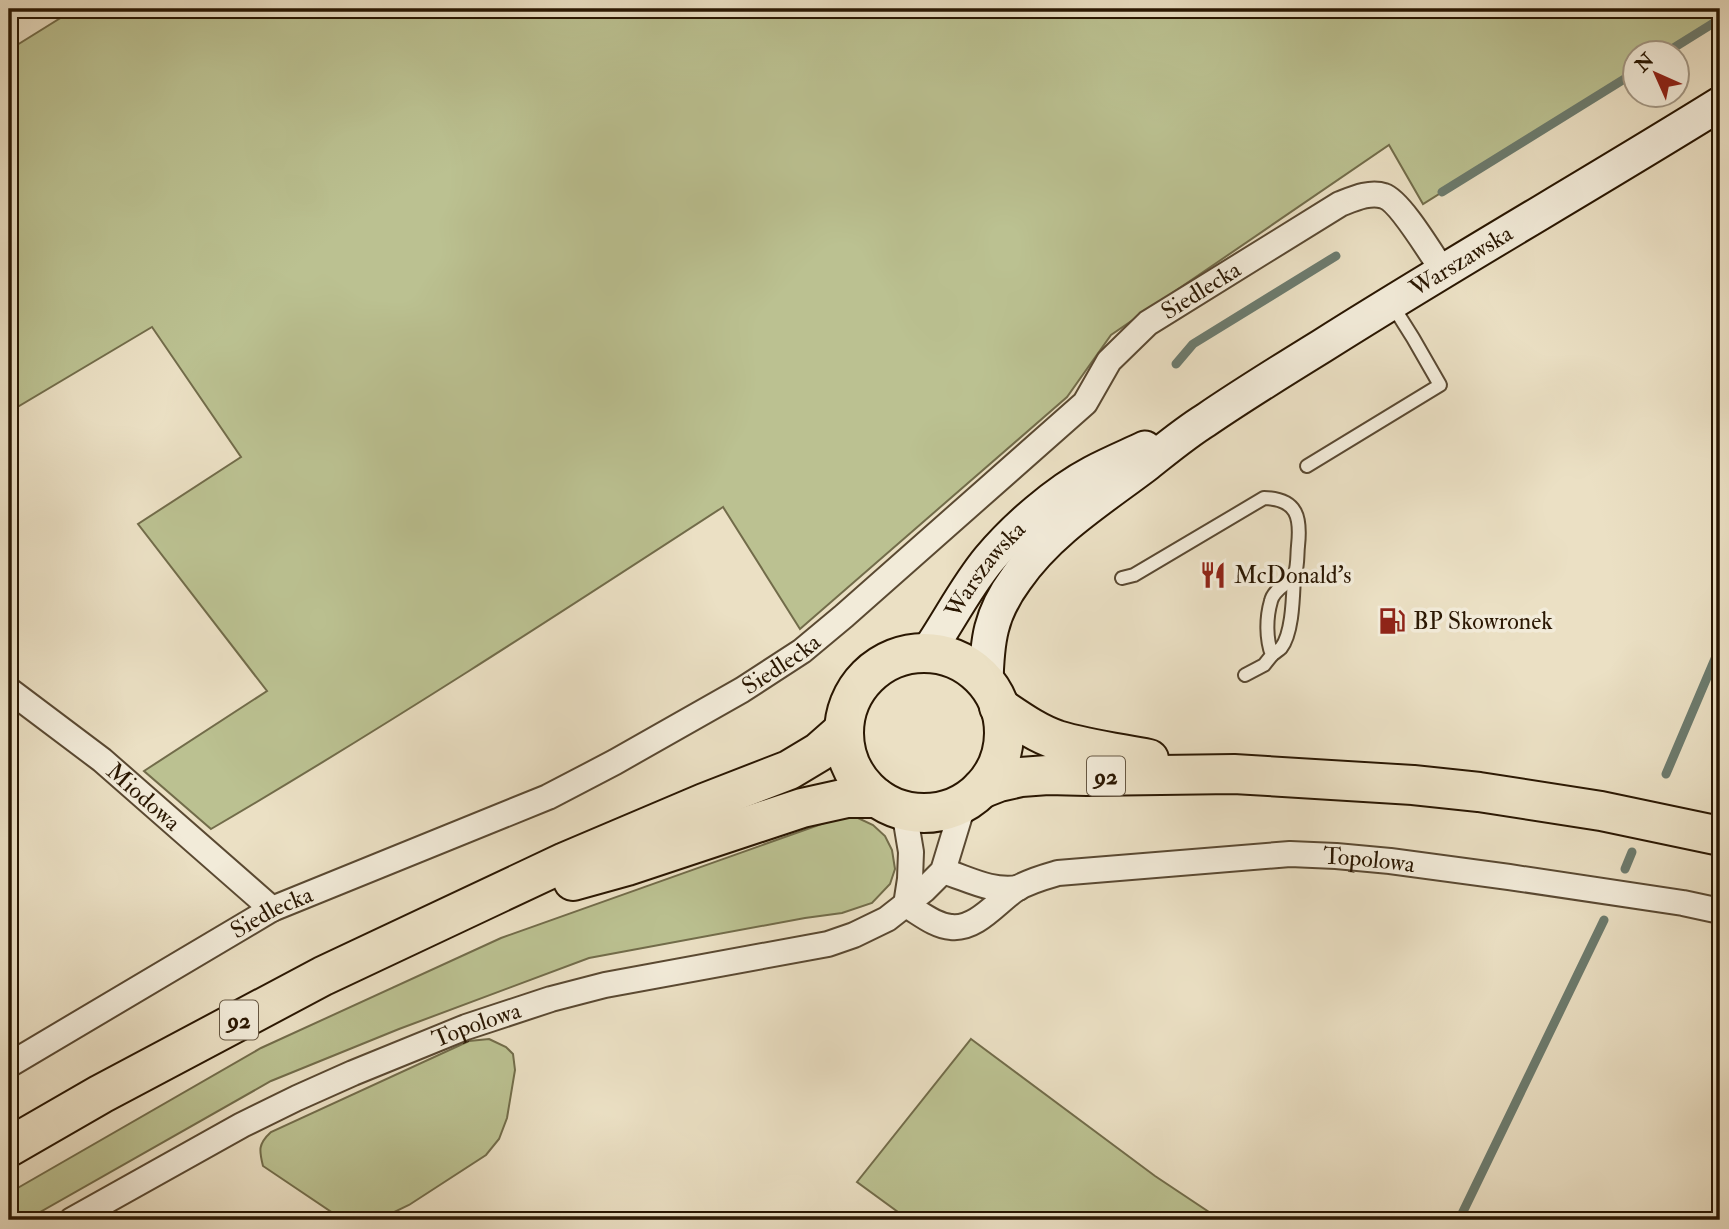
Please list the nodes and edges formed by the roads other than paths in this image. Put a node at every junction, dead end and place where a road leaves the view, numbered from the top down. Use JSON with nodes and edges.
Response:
{"nodes":[{"id":1,"x":1720,"y":104,"type":"edge"},
{"id":2,"x":1443,"y":271,"type":"junction"},
{"id":3,"x":1391,"y":302,"type":"junction"},
{"id":4,"x":1205,"y":420,"type":"junction"},
{"id":5,"x":1307,"y":466,"type":"dead end"},
{"id":6,"x":1294,"y":576,"type":"junction"},
{"id":7,"x":1122,"y":578,"type":"dead end"},
{"id":8,"x":927,"y":653,"type":"junction"},
{"id":9,"x":1272,"y":655,"type":"junction"},
{"id":10,"x":1245,"y":675,"type":"dead end"},
{"id":11,"x":9,"y":690,"type":"edge"},
{"id":12,"x":993,"y":695,"type":"junction"},
{"id":13,"x":844,"y":730,"type":"junction"},
{"id":14,"x":1234,"y":774,"type":"junction"},
{"id":15,"x":972,"y":795,"type":"junction"},
{"id":16,"x":890,"y":804,"type":"junction"},
{"id":17,"x":1720,"y":836,"type":"edge"},
{"id":18,"x":943,"y":871,"type":"junction"},
{"id":19,"x":1018,"y":888,"type":"junction"},
{"id":20,"x":476,"y":905,"type":"junction"},
{"id":21,"x":906,"y":905,"type":"junction"},
{"id":22,"x":272,"y":909,"type":"junction"},
{"id":23,"x":1720,"y":911,"type":"edge"},
{"id":24,"x":9,"y":1065,"type":"edge"},
{"id":25,"x":9,"y":1147,"type":"edge"},
{"id":26,"x":72,"y":1220,"type":"edge"}],
"edges":[{"from":1,"to":2,"type":"main road","name":"Warszawska"},
{"from":2,"to":3,"type":"main road","name":"Warszawska"},
{"from":2,"to":22,"type":"street","name":"Siedlecka"},
{"from":3,"to":4,"type":"main road","name":"Warszawska"},
{"from":3,"to":5,"type":"lane"},
{"from":4,"to":8,"type":"main road","name":"Warszawska"},
{"from":4,"to":12,"type":"main road","name":"Warszawska"},
{"from":6,"to":7,"type":"lane"},
{"from":6,"to":9,"type":"lane"},
{"from":6,"to":9,"type":"lane"},
{"from":8,"to":12,"type":"main road","number":"92"},
{"from":8,"to":13,"type":"main road","number":"92"},
{"from":9,"to":10,"type":"lane"},
{"from":11,"to":22,"type":"street","name":"Miodowa"},
{"from":12,"to":14,"type":"main road","number":"92"},
{"from":12,"to":15,"type":"main road"},
{"from":13,"to":16,"type":"main road","number":"92"},
{"from":13,"to":20,"type":"main road","number":"92"},
{"from":14,"to":15,"type":"main road","number":"92"},
{"from":14,"to":17,"type":"main road","number":"92"},
{"from":15,"to":16,"type":"main road","number":"92"},
{"from":15,"to":18,"type":"street"},
{"from":16,"to":20,"type":"main road","number":"92"},
{"from":16,"to":21,"type":"street"},
{"from":18,"to":19,"type":"street","name":"Topolowa"},
{"from":18,"to":21,"type":"street","name":"Topolowa"},
{"from":19,"to":21,"type":"street","name":"Topolowa"},
{"from":19,"to":23,"type":"street","name":"Topolowa"},
{"from":20,"to":25,"type":"main road","number":"92"},
{"from":21,"to":26,"type":"street","name":"Topolowa"},
{"from":22,"to":24,"type":"street","name":"Siedlecka"}]}
